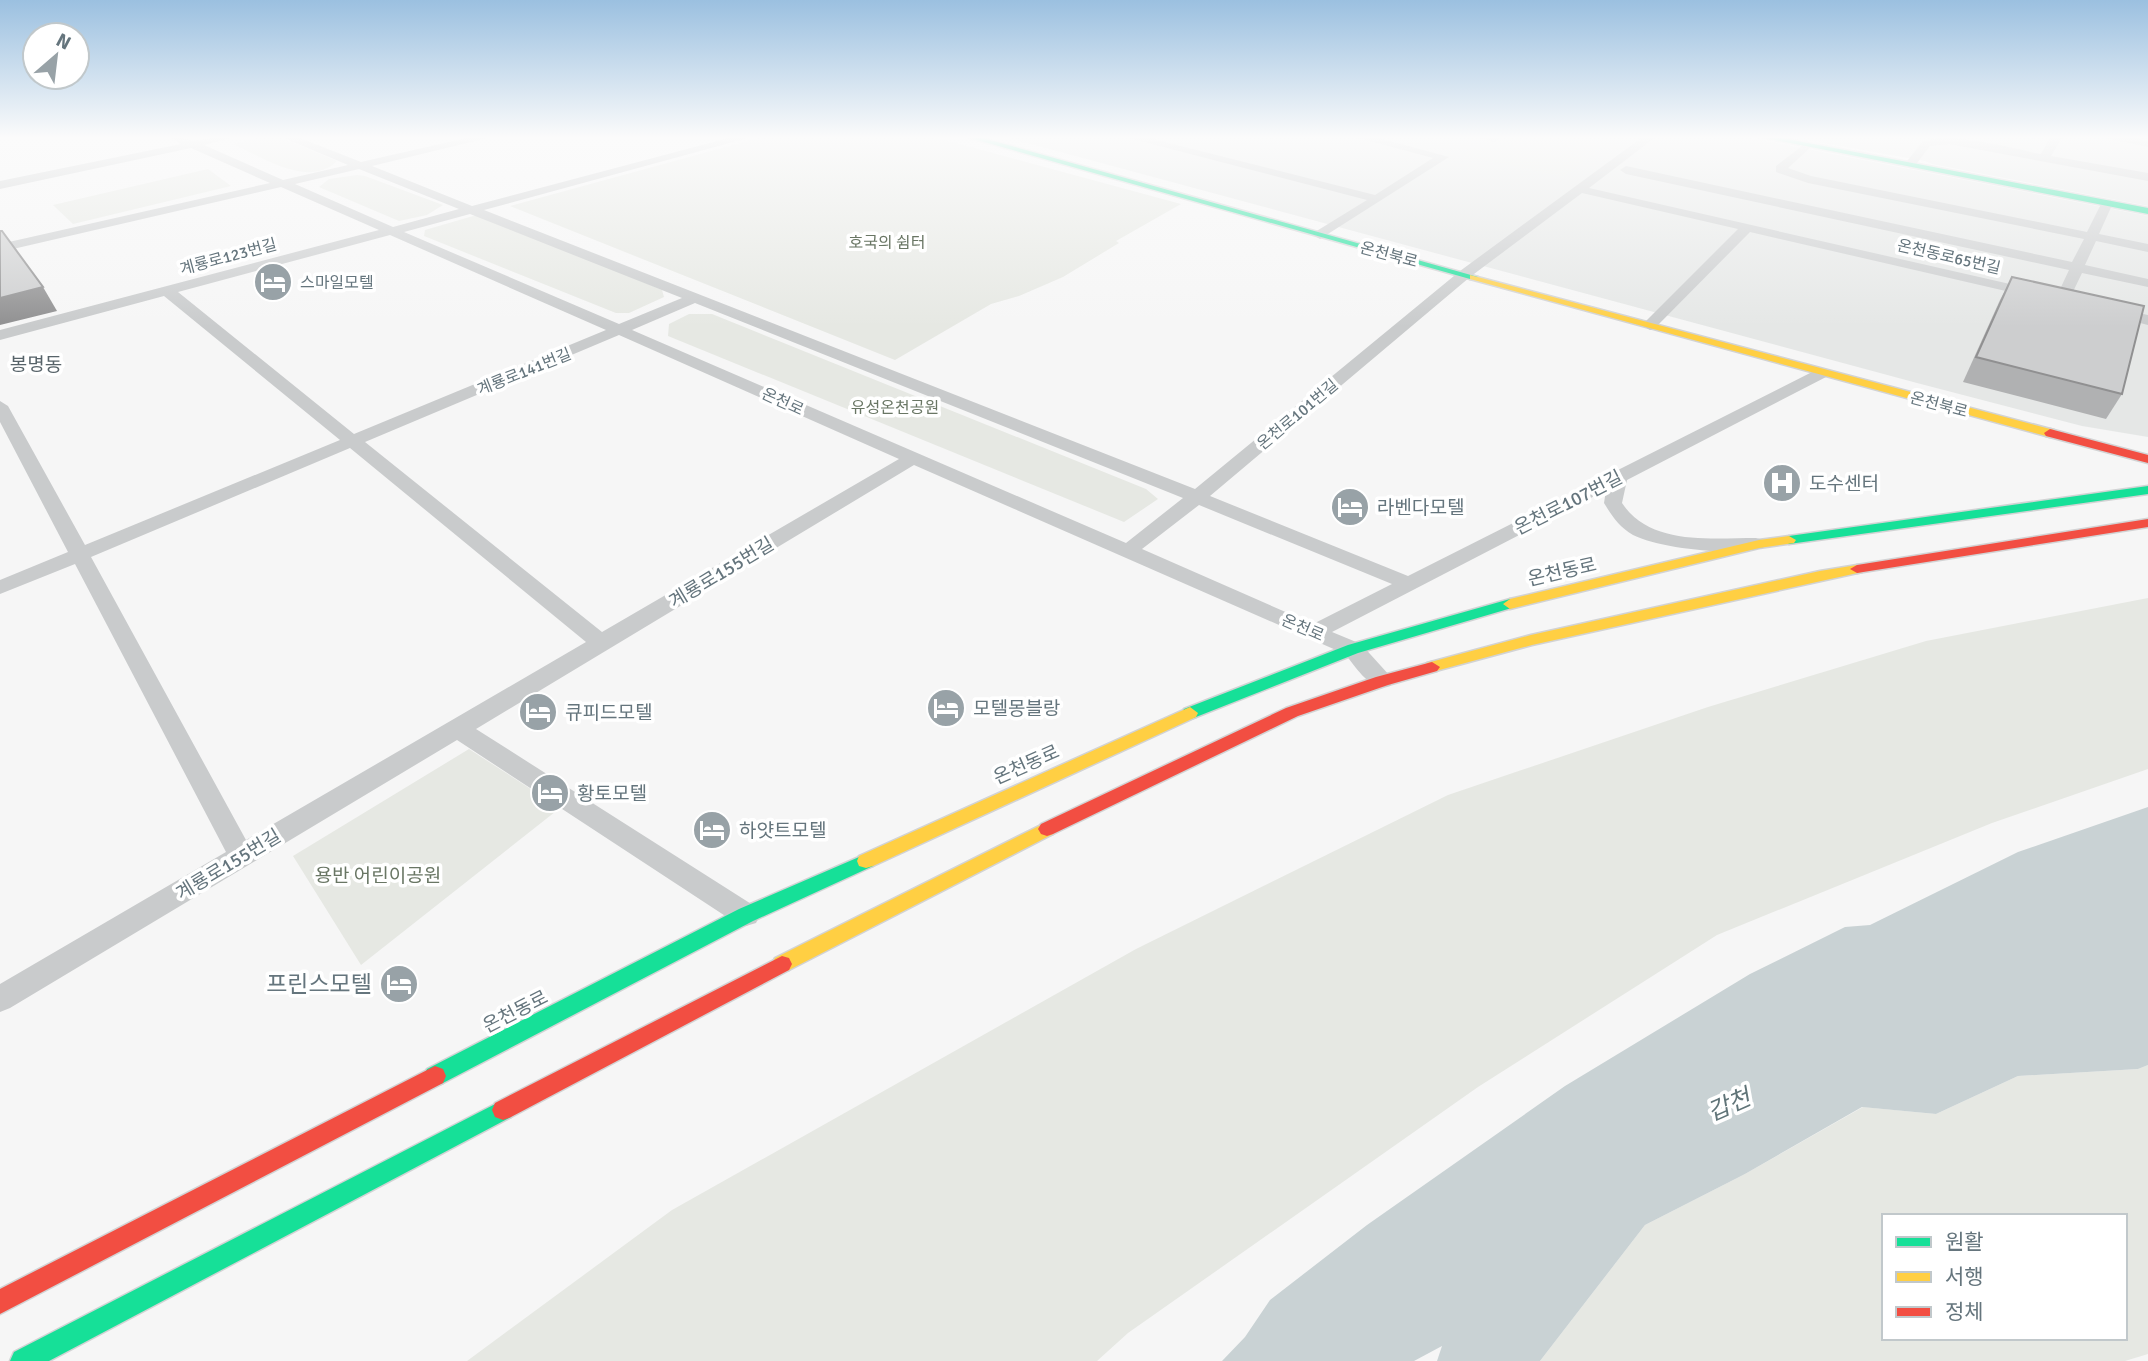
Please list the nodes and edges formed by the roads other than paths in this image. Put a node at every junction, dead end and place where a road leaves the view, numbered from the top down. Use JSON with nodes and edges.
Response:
{"nodes":[{"id":1,"x":1378,"y":199,"type":"edge"},
{"id":2,"x":210,"y":200,"type":"edge"},
{"id":3,"x":319,"y":200,"type":"edge"},
{"id":4,"x":446,"y":200,"type":"edge"},
{"id":5,"x":512,"y":200,"type":"edge"},
{"id":6,"x":1197,"y":200,"type":"edge"},
{"id":7,"x":1565,"y":200,"type":"edge"},
{"id":8,"x":1624,"y":200,"type":"edge"},
{"id":9,"x":1765,"y":200,"type":"edge"},
{"id":10,"x":1912,"y":200,"type":"edge"},
{"id":11,"x":2089,"y":200,"type":"edge"},
{"id":12,"x":2107,"y":203,"type":"junction"},
{"id":13,"x":473,"y":210,"type":"junction"},
{"id":14,"x":2148,"y":211,"type":"edge"},
{"id":15,"x":1747,"y":228,"type":"junction"},
{"id":16,"x":391,"y":231,"type":"junction"},
{"id":17,"x":1320,"y":235,"type":"junction"},
{"id":18,"x":2092,"y":235,"type":"junction"},
{"id":19,"x":0,"y":248,"type":"edge"},
{"id":20,"x":2148,"y":248,"type":"edge"},
{"id":21,"x":2078,"y":266,"type":"junction"},
{"id":22,"x":1465,"y":274,"type":"junction"},
{"id":23,"x":2148,"y":283,"type":"edge"},
{"id":24,"x":166,"y":290,"type":"junction"},
{"id":25,"x":695,"y":298,"type":"junction"},
{"id":26,"x":2099,"y":308,"type":"edge"},
{"id":27,"x":2148,"y":320,"type":"edge"},
{"id":28,"x":1650,"y":325,"type":"junction"},
{"id":29,"x":621,"y":331,"type":"junction"},
{"id":30,"x":0,"y":335,"type":"edge"},
{"id":31,"x":1822,"y":373,"type":"junction"},
{"id":32,"x":0,"y":405,"type":"edge"},
{"id":33,"x":352,"y":442,"type":"junction"},
{"id":34,"x":913,"y":458,"type":"junction"},
{"id":35,"x":2148,"y":459,"type":"edge"},
{"id":36,"x":1619,"y":476,"type":"junction"},
{"id":37,"x":2148,"y":490,"type":"edge"},
{"id":38,"x":1197,"y":497,"type":"junction"},
{"id":39,"x":2148,"y":523,"type":"edge"},
{"id":40,"x":1759,"y":544,"type":"junction"},
{"id":41,"x":1127,"y":551,"type":"junction"},
{"id":42,"x":79,"y":554,"type":"junction"},
{"id":43,"x":1407,"y":583,"type":"junction"},
{"id":44,"x":0,"y":588,"type":"edge"},
{"id":45,"x":1314,"y":632,"type":"junction"},
{"id":46,"x":601,"y":643,"type":"junction"},
{"id":47,"x":1353,"y":649,"type":"junction"},
{"id":48,"x":1382,"y":681,"type":"junction"},
{"id":49,"x":457,"y":728,"type":"junction"},
{"id":50,"x":241,"y":856,"type":"junction"},
{"id":51,"x":746,"y":915,"type":"junction"},
{"id":52,"x":0,"y":999,"type":"edge"},
{"id":53,"x":0,"y":1302,"type":"edge"},
{"id":54,"x":23,"y":1361,"type":"edge"}],
"edges":[{"from":1,"to":17,"type":"street"},
{"from":2,"to":19,"type":"street"},
{"from":3,"to":16,"type":"street","name":"온천로"},
{"from":4,"to":13,"type":"street"},
{"from":5,"to":13,"type":"street","name":"계룡로123번길"},
{"from":6,"to":17,"type":"main road","name":"온천북로"},
{"from":7,"to":22,"type":"street","name":"온천로101번길"},
{"from":8,"to":15,"type":"street","name":"온천동로65번길"},
{"from":9,"to":21,"type":"street"},
{"from":10,"to":18,"type":"street"},
{"from":11,"to":12,"type":"main road"},
{"from":12,"to":14,"type":"main road"},
{"from":12,"to":18,"type":"street"},
{"from":13,"to":16,"type":"street","name":"계룡로123번길"},
{"from":13,"to":25,"type":"street"},
{"from":15,"to":21,"type":"street","name":"온천동로65번길"},
{"from":15,"to":28,"type":"street"},
{"from":16,"to":24,"type":"street","name":"계룡로123번길"},
{"from":16,"to":29,"type":"street","name":"온천로"},
{"from":17,"to":22,"type":"main road","name":"온천북로"},
{"from":18,"to":20,"type":"street"},
{"from":18,"to":21,"type":"street"},
{"from":21,"to":23,"type":"street"},
{"from":22,"to":28,"type":"main road","name":"온천북로"},
{"from":22,"to":38,"type":"street","name":"온천로101번길"},
{"from":24,"to":30,"type":"street","name":"계룡로123번길"},
{"from":24,"to":33,"type":"street"},
{"from":25,"to":29,"type":"street","name":"계룡로141번길"},
{"from":25,"to":38,"type":"street"},
{"from":26,"to":27,"type":"street"},
{"from":28,"to":31,"type":"main road","name":"온천북로"},
{"from":29,"to":33,"type":"street","name":"계룡로141번길"},
{"from":29,"to":34,"type":"street","name":"온천로"},
{"from":31,"to":35,"type":"main road","name":"온천북로"},
{"from":31,"to":36,"type":"street","name":"온천로107번길"},
{"from":32,"to":42,"type":"street"},
{"from":33,"to":42,"type":"street","name":"계룡로141번길"},
{"from":33,"to":46,"type":"street"},
{"from":34,"to":41,"type":"street","name":"온천로"},
{"from":34,"to":46,"type":"street","name":"계룡로155번길"},
{"from":36,"to":40,"type":"street"},
{"from":36,"to":43,"type":"street","name":"온천로107번길"},
{"from":37,"to":40,"type":"main road","name":"온천동로"},
{"from":38,"to":41,"type":"street","name":"온천로101번길"},
{"from":38,"to":43,"type":"street"},
{"from":39,"to":48,"type":"main road"},
{"from":40,"to":47,"type":"main road","name":"온천동로"},
{"from":41,"to":45,"type":"street","name":"온천로"},
{"from":42,"to":44,"type":"street","name":"계룡로141번길"},
{"from":42,"to":50,"type":"street"},
{"from":43,"to":45,"type":"street","name":"온천로107번길"},
{"from":45,"to":47,"type":"street","name":"온천로"},
{"from":46,"to":49,"type":"street","name":"계룡로155번길"},
{"from":47,"to":48,"type":"street","name":"온천로"},
{"from":47,"to":51,"type":"main road","name":"온천동로"},
{"from":48,"to":54,"type":"main road"},
{"from":49,"to":50,"type":"street","name":"계룡로155번길"},
{"from":49,"to":51,"type":"street"},
{"from":50,"to":52,"type":"street","name":"계룡로155번길"},
{"from":51,"to":53,"type":"main road","name":"온천동로"}]}
